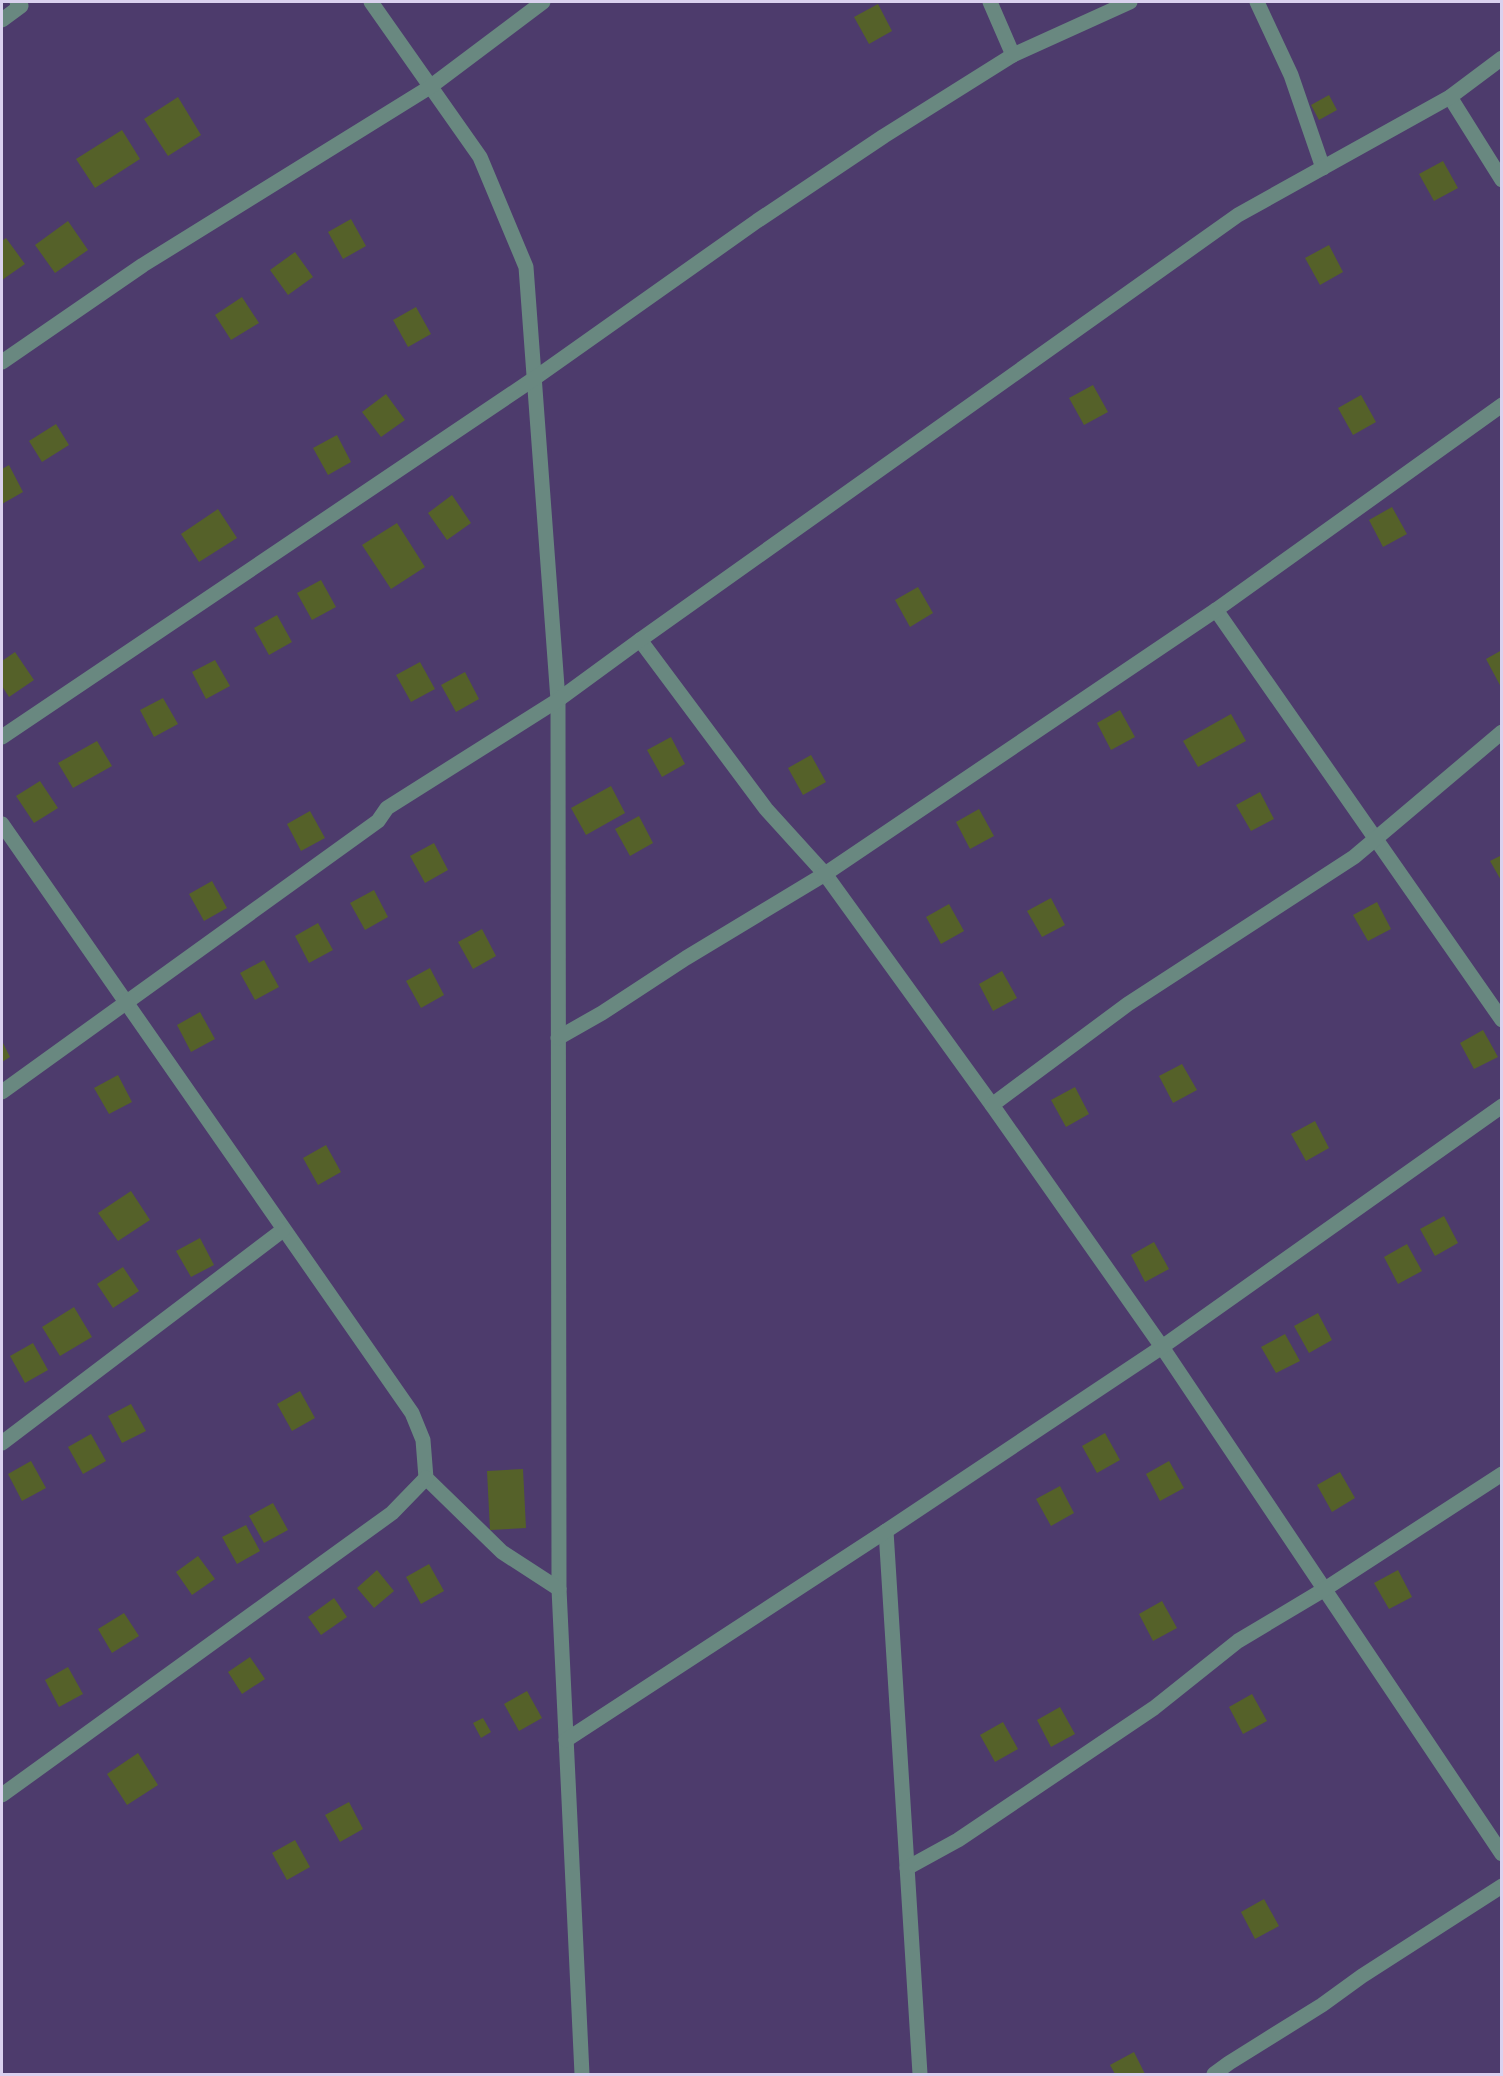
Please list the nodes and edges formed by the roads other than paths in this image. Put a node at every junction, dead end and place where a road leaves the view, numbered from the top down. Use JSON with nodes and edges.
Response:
{"nodes":[{"id":1,"x":16,"y":2,"type":"edge"},
{"id":2,"x":371,"y":2,"type":"edge"},
{"id":3,"x":543,"y":2,"type":"edge"},
{"id":4,"x":990,"y":2,"type":"edge"},
{"id":5,"x":1130,"y":2,"type":"edge"},
{"id":6,"x":1257,"y":2,"type":"edge"},
{"id":7,"x":2,"y":20,"type":"edge"},
{"id":8,"x":1013,"y":55,"type":"junction"},
{"id":9,"x":1502,"y":58,"type":"edge"},
{"id":10,"x":430,"y":87,"type":"junction"},
{"id":11,"x":1450,"y":97,"type":"junction"},
{"id":12,"x":1323,"y":168,"type":"junction"},
{"id":13,"x":1502,"y":180,"type":"edge"},
{"id":14,"x":2,"y":362,"type":"edge"},
{"id":15,"x":535,"y":378,"type":"junction"},
{"id":16,"x":1502,"y":405,"type":"edge"},
{"id":17,"x":1216,"y":610,"type":"junction"},
{"id":18,"x":640,"y":640,"type":"junction"},
{"id":19,"x":558,"y":700,"type":"junction"},
{"id":20,"x":1502,"y":732,"type":"edge"},
{"id":21,"x":2,"y":737,"type":"edge"},
{"id":22,"x":2,"y":824,"type":"edge"},
{"id":23,"x":1375,"y":840,"type":"junction"},
{"id":24,"x":825,"y":874,"type":"junction"},
{"id":25,"x":126,"y":1003,"type":"junction"},
{"id":26,"x":1502,"y":1020,"type":"edge"},
{"id":27,"x":558,"y":1038,"type":"junction"},
{"id":28,"x":2,"y":1092,"type":"edge"},
{"id":29,"x":992,"y":1105,"type":"junction"},
{"id":30,"x":1502,"y":1106,"type":"edge"},
{"id":31,"x":284,"y":1230,"type":"junction"},
{"id":32,"x":1162,"y":1347,"type":"junction"},
{"id":33,"x":2,"y":1443,"type":"edge"},
{"id":34,"x":1502,"y":1474,"type":"edge"},
{"id":35,"x":426,"y":1478,"type":"junction"},
{"id":36,"x":886,"y":1531,"type":"junction"},
{"id":37,"x":559,"y":1589,"type":"junction"},
{"id":38,"x":1325,"y":1589,"type":"junction"},
{"id":39,"x":566,"y":1740,"type":"junction"},
{"id":40,"x":2,"y":1795,"type":"edge"},
{"id":41,"x":1502,"y":1854,"type":"edge"},
{"id":42,"x":907,"y":1868,"type":"junction"},
{"id":43,"x":1502,"y":1887,"type":"edge"},
{"id":44,"x":582,"y":2074,"type":"edge"},
{"id":45,"x":920,"y":2074,"type":"edge"},
{"id":46,"x":1214,"y":2074,"type":"edge"}],
"edges":[{"from":1,"to":7,"type":"street"},
{"from":2,"to":10,"type":"street"},
{"from":3,"to":10,"type":"street"},
{"from":4,"to":8,"type":"street"},
{"from":5,"to":8,"type":"street"},
{"from":6,"to":12,"type":"street"},
{"from":8,"to":15,"type":"street"},
{"from":9,"to":11,"type":"street"},
{"from":10,"to":14,"type":"street"},
{"from":10,"to":15,"type":"street"},
{"from":11,"to":12,"type":"street"},
{"from":11,"to":13,"type":"street"},
{"from":12,"to":18,"type":"street"},
{"from":15,"to":19,"type":"street"},
{"from":15,"to":21,"type":"street"},
{"from":16,"to":17,"type":"street"},
{"from":17,"to":23,"type":"street"},
{"from":17,"to":24,"type":"street"},
{"from":18,"to":19,"type":"street"},
{"from":18,"to":24,"type":"street"},
{"from":19,"to":25,"type":"street"},
{"from":19,"to":27,"type":"street"},
{"from":20,"to":23,"type":"street"},
{"from":22,"to":25,"type":"street"},
{"from":23,"to":26,"type":"street"},
{"from":23,"to":29,"type":"street"},
{"from":24,"to":27,"type":"street"},
{"from":24,"to":29,"type":"street"},
{"from":25,"to":28,"type":"street"},
{"from":25,"to":31,"type":"street"},
{"from":27,"to":37,"type":"street"},
{"from":29,"to":32,"type":"street"},
{"from":30,"to":32,"type":"street"},
{"from":31,"to":33,"type":"street"},
{"from":31,"to":35,"type":"street"},
{"from":32,"to":36,"type":"street"},
{"from":32,"to":38,"type":"street"},
{"from":34,"to":38,"type":"street"},
{"from":35,"to":37,"type":"street"},
{"from":35,"to":40,"type":"street"},
{"from":36,"to":39,"type":"street"},
{"from":36,"to":42,"type":"street"},
{"from":37,"to":39,"type":"street"},
{"from":38,"to":41,"type":"street"},
{"from":38,"to":42,"type":"street"},
{"from":39,"to":44,"type":"street"},
{"from":42,"to":45,"type":"street"},
{"from":43,"to":46,"type":"street"}]}
